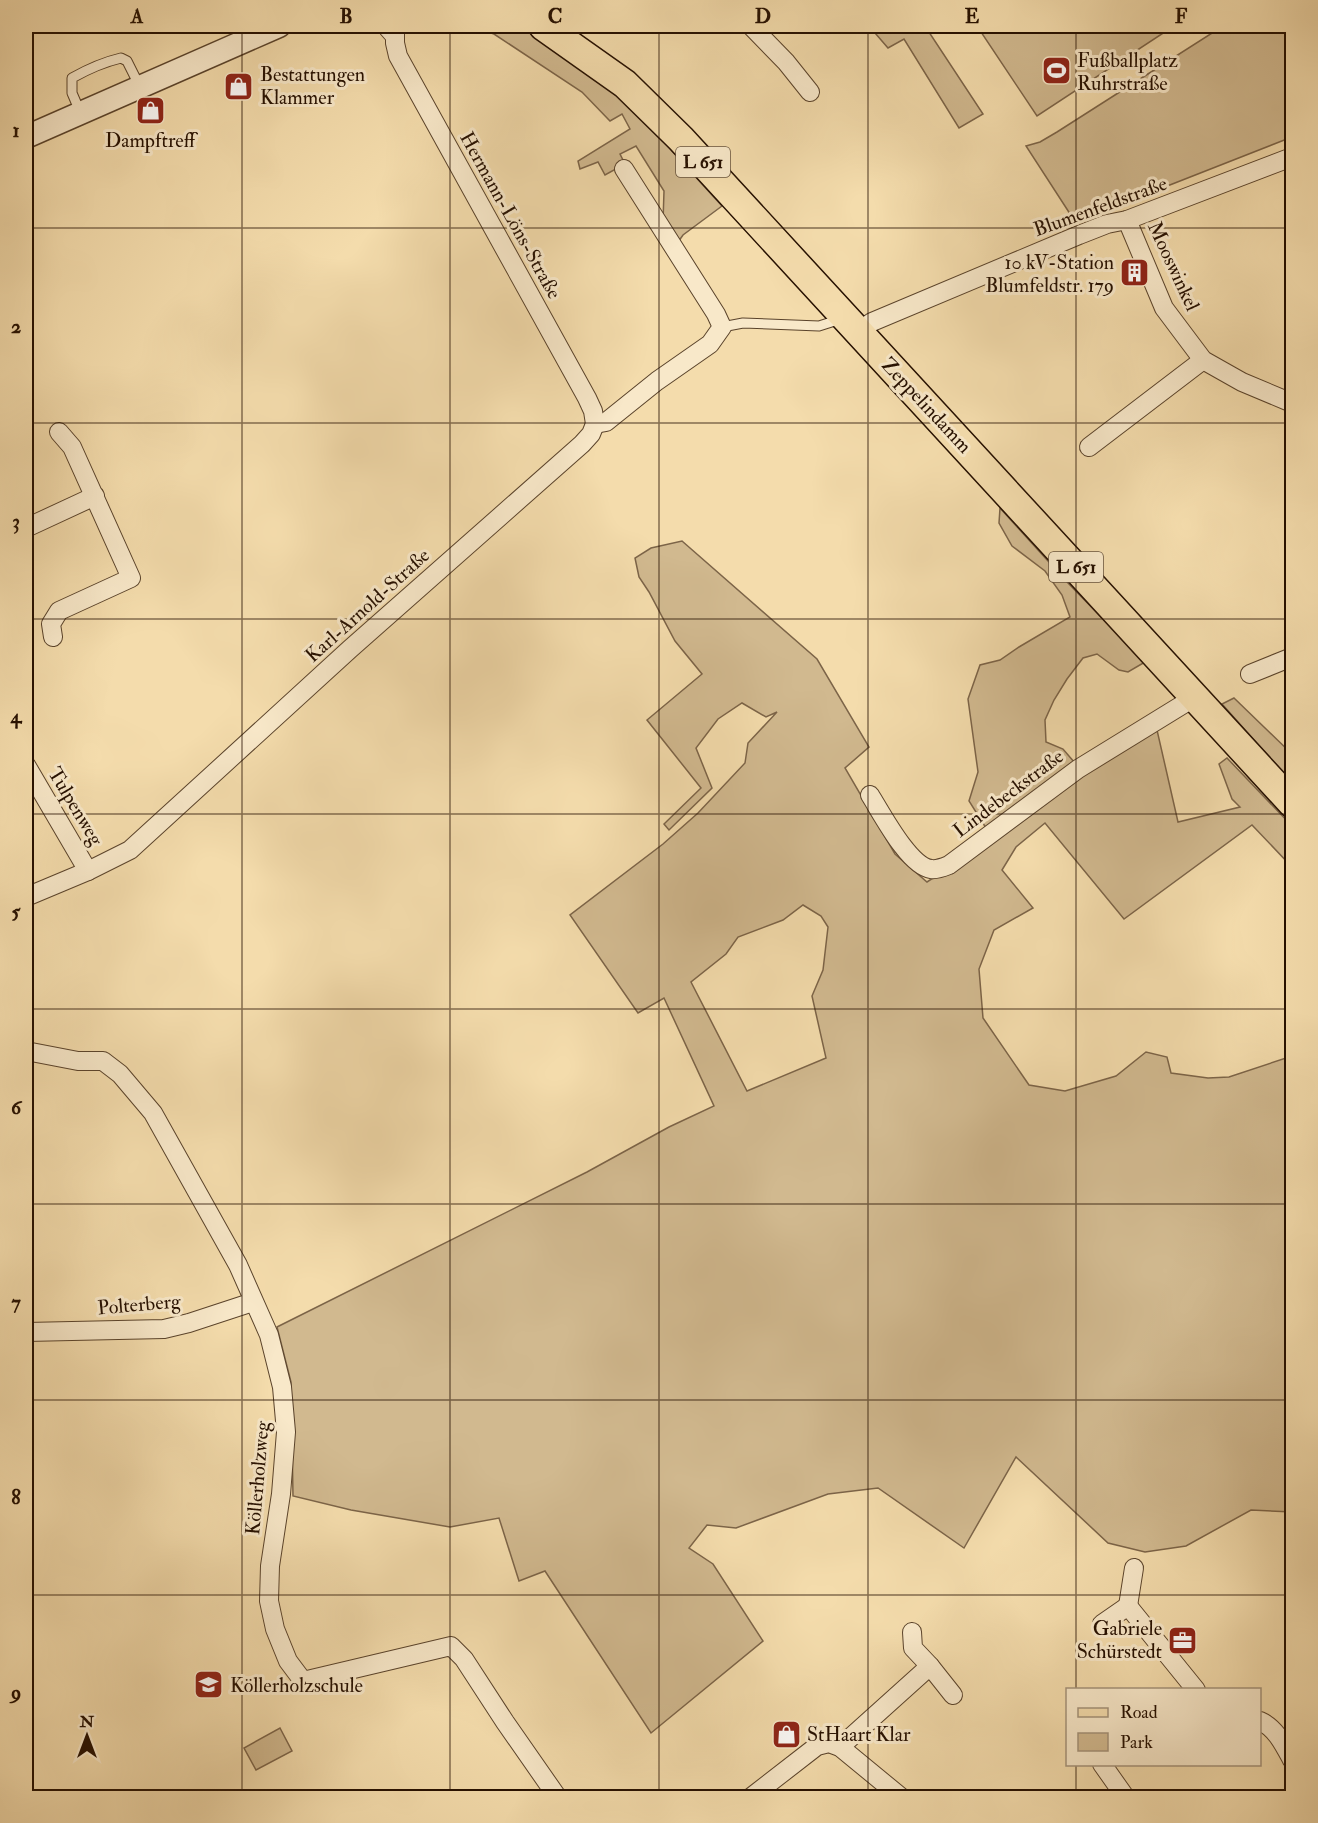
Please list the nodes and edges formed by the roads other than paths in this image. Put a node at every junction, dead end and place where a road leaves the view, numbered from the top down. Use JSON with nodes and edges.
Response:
{"nodes":[{"id":1,"x":279,"y":26,"type":"edge"},
{"id":2,"x":380,"y":26,"type":"edge"},
{"id":3,"x":543,"y":26,"type":"edge"},
{"id":4,"x":751,"y":26,"type":"edge"},
{"id":5,"x":241,"y":34,"type":"edge"},
{"id":6,"x":395,"y":34,"type":"edge"},
{"id":7,"x":140,"y":87,"type":"junction"},
{"id":8,"x":810,"y":92,"type":"dead end"},
{"id":9,"x":81,"y":114,"type":"junction"},
{"id":10,"x":26,"y":137,"type":"edge"},
{"id":11,"x":1293,"y":157,"type":"edge"},
{"id":12,"x":624,"y":169,"type":"dead end"},
{"id":13,"x":1127,"y":220,"type":"junction"},
{"id":14,"x":852,"y":324,"type":"junction"},
{"id":15,"x":722,"y":327,"type":"junction"},
{"id":16,"x":1203,"y":360,"type":"junction"},
{"id":17,"x":1293,"y":403,"type":"edge"},
{"id":18,"x":595,"y":424,"type":"junction"},
{"id":19,"x":59,"y":432,"type":"dead end"},
{"id":20,"x":1089,"y":447,"type":"dead end"},
{"id":21,"x":95,"y":496,"type":"junction"},
{"id":22,"x":26,"y":528,"type":"edge"},
{"id":23,"x":53,"y":637,"type":"dead end"},
{"id":24,"x":1293,"y":657,"type":"edge"},
{"id":25,"x":1250,"y":674,"type":"dead end"},
{"id":26,"x":1195,"y":697,"type":"junction"},
{"id":27,"x":26,"y":765,"type":"edge"},
{"id":28,"x":870,"y":795,"type":"dead end"},
{"id":29,"x":1293,"y":803,"type":"edge"},
{"id":30,"x":88,"y":871,"type":"junction"},
{"id":31,"x":26,"y":897,"type":"edge"},
{"id":32,"x":26,"y":1051,"type":"edge"},
{"id":33,"x":253,"y":1302,"type":"junction"},
{"id":34,"x":26,"y":1332,"type":"edge"},
{"id":35,"x":1134,"y":1568,"type":"dead end"},
{"id":36,"x":1128,"y":1606,"type":"junction"},
{"id":37,"x":1102,"y":1624,"type":"dead end"},
{"id":38,"x":912,"y":1632,"type":"dead end"},
{"id":39,"x":930,"y":1666,"type":"junction"},
{"id":40,"x":1195,"y":1688,"type":"edge"},
{"id":41,"x":953,"y":1695,"type":"dead end"},
{"id":42,"x":1261,"y":1722,"type":"edge"},
{"id":43,"x":840,"y":1747,"type":"junction"},
{"id":44,"x":1293,"y":1760,"type":"edge"},
{"id":45,"x":1103,"y":1766,"type":"edge"},
{"id":46,"x":899,"y":1796,"type":"edge"},
{"id":47,"x":558,"y":1797,"type":"edge"},
{"id":48,"x":750,"y":1797,"type":"edge"},
{"id":49,"x":1126,"y":1797,"type":"edge"}],
"edges":[{"from":1,"to":5,"type":"street"},
{"from":2,"to":6,"type":"lane"},
{"from":3,"to":14,"type":"main road","name":"Zeppelindamm","number":"L 651"},
{"from":4,"to":8,"type":"street"},
{"from":5,"to":7,"type":"street"},
{"from":6,"to":18,"type":"street","name":"Hermann-Löns-Straße"},
{"from":7,"to":9,"type":"street"},
{"from":7,"to":9,"type":"lane"},
{"from":9,"to":10,"type":"street"},
{"from":11,"to":13,"type":"street","name":"Blumenfeldstraße"},
{"from":12,"to":15,"type":"street"},
{"from":13,"to":14,"type":"street","name":"Blumenfeldstraße"},
{"from":13,"to":16,"type":"street","name":"Mooswinkel"},
{"from":14,"to":15,"type":"lane"},
{"from":14,"to":26,"type":"main road","name":"Zeppelindamm","number":"L 651"},
{"from":15,"to":18,"type":"street","name":"Karl-Arnold-Straße"},
{"from":16,"to":17,"type":"street","name":"Mooswinkel"},
{"from":16,"to":20,"type":"street"},
{"from":18,"to":30,"type":"street","name":"Karl-Arnold-Straße"},
{"from":19,"to":21,"type":"street"},
{"from":21,"to":22,"type":"street"},
{"from":21,"to":23,"type":"street"},
{"from":24,"to":25,"type":"street"},
{"from":26,"to":28,"type":"street","name":"Lindebeckstraße"},
{"from":26,"to":29,"type":"main road","name":"Zeppelindamm","number":"L 651"},
{"from":27,"to":30,"type":"street","name":"Tulpenweg"},
{"from":30,"to":31,"type":"street","name":"Karl-Arnold-Straße"},
{"from":32,"to":33,"type":"street","name":"Köllerholzweg"},
{"from":33,"to":34,"type":"street","name":"Polterberg"},
{"from":33,"to":47,"type":"street","name":"Köllerholzweg"},
{"from":35,"to":36,"type":"street"},
{"from":36,"to":37,"type":"street"},
{"from":36,"to":40,"type":"street"},
{"from":38,"to":39,"type":"street"},
{"from":39,"to":41,"type":"street"},
{"from":39,"to":43,"type":"street"},
{"from":42,"to":44,"type":"street"},
{"from":43,"to":46,"type":"street"},
{"from":43,"to":48,"type":"street"},
{"from":45,"to":49,"type":"street"}]}
